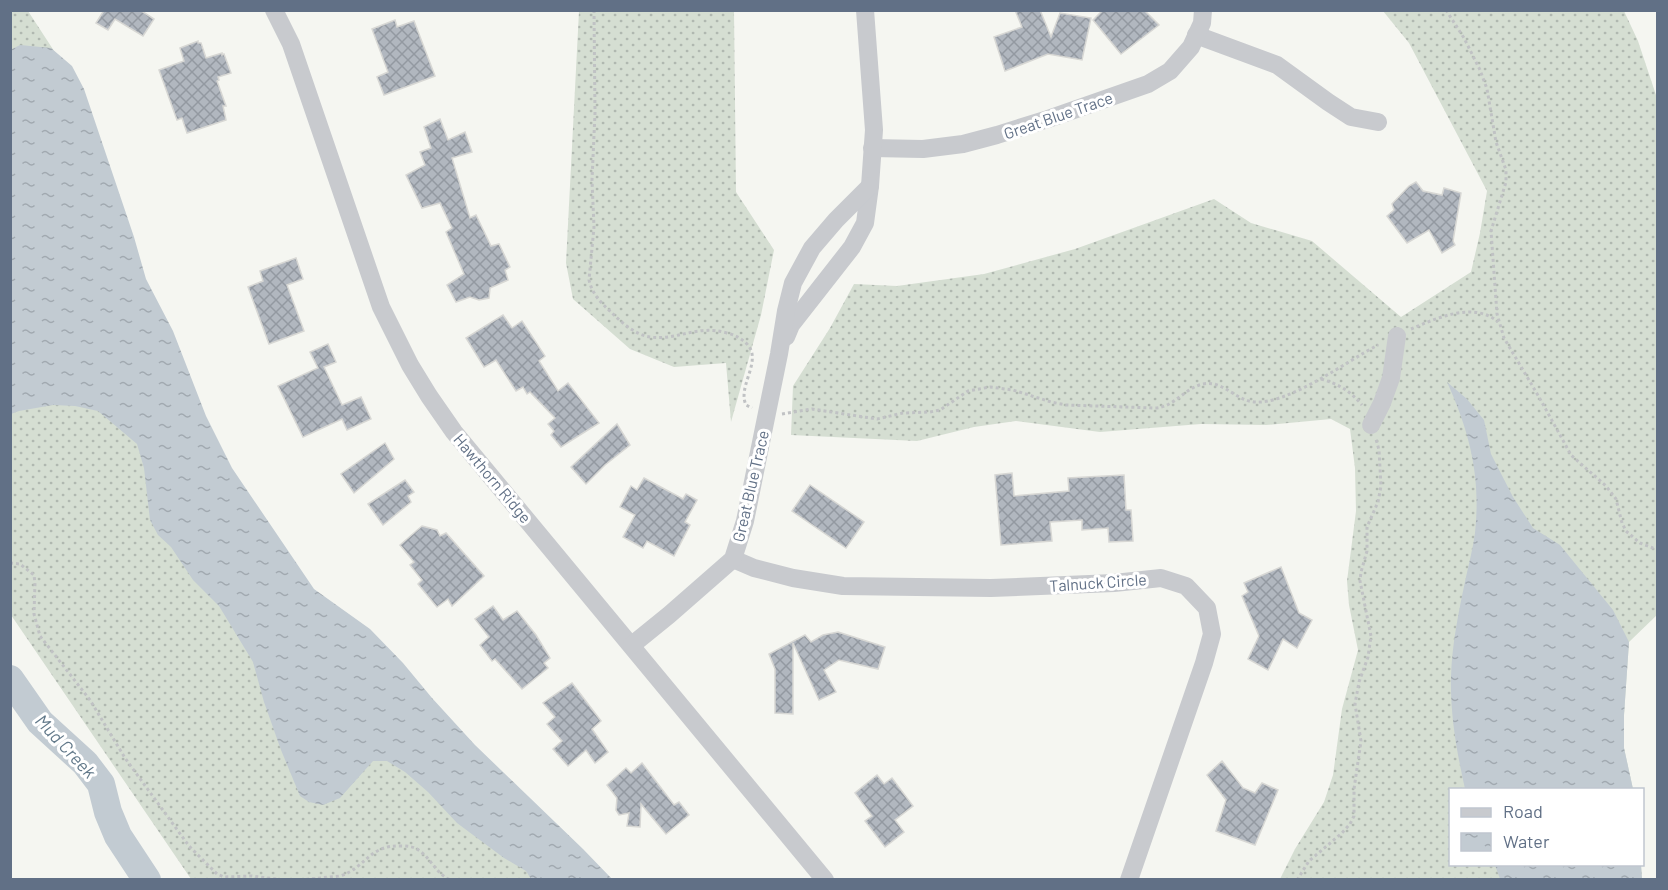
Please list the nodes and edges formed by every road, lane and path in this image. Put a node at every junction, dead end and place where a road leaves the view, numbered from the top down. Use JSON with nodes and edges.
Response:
{"nodes":[{"id":1,"x":274,"y":10,"type":"edge"},
{"id":2,"x":594,"y":10,"type":"edge"},
{"id":3,"x":865,"y":10,"type":"edge"},
{"id":4,"x":1203,"y":10,"type":"edge"},
{"id":5,"x":1446,"y":10,"type":"edge"},
{"id":6,"x":1196,"y":35,"type":"junction"},
{"id":7,"x":1378,"y":122,"type":"dead end"},
{"id":8,"x":872,"y":148,"type":"junction"},
{"id":9,"x":870,"y":186,"type":"junction"},
{"id":10,"x":1498,"y":322,"type":"junction"},
{"id":11,"x":1396,"y":336,"type":"junction"},
{"id":12,"x":779,"y":354,"type":"junction"},
{"id":13,"x":1321,"y":379,"type":"junction"},
{"id":14,"x":766,"y":411,"type":"junction"},
{"id":15,"x":1371,"y":424,"type":"junction"},
{"id":16,"x":1658,"y":547,"type":"edge"},
{"id":17,"x":733,"y":559,"type":"junction"},
{"id":18,"x":10,"y":563,"type":"edge"},
{"id":19,"x":632,"y":645,"type":"junction"},
{"id":20,"x":282,"y":879,"type":"edge"},
{"id":21,"x":300,"y":879,"type":"edge"},
{"id":22,"x":451,"y":879,"type":"edge"},
{"id":23,"x":825,"y":879,"type":"edge"},
{"id":24,"x":1129,"y":879,"type":"edge"},
{"id":25,"x":1297,"y":879,"type":"edge"}],
"edges":[{"from":1,"to":19,"type":"street","name":"Hawthorn Ridge"},
{"from":2,"to":14,"type":"path"},
{"from":3,"to":8,"type":"street","name":"Great Blue Trace"},
{"from":4,"to":6,"type":"street","name":"Great Blue Trace"},
{"from":5,"to":10,"type":"path"},
{"from":6,"to":7,"type":"street"},
{"from":6,"to":8,"type":"street","name":"Great Blue Trace"},
{"from":8,"to":9,"type":"street","name":"Great Blue Trace"},
{"from":9,"to":12,"type":"street","name":"Great Blue Trace"},
{"from":9,"to":12,"type":"street","name":"Great Blue Trace"},
{"from":10,"to":11,"type":"path"},
{"from":10,"to":16,"type":"path"},
{"from":11,"to":13,"type":"path"},
{"from":11,"to":15,"type":"street"},
{"from":12,"to":14,"type":"street","name":"Great Blue Trace"},
{"from":13,"to":14,"type":"path"},
{"from":13,"to":15,"type":"path"},
{"from":14,"to":17,"type":"street","name":"Great Blue Trace"},
{"from":15,"to":25,"type":"path"},
{"from":17,"to":19,"type":"street","name":"Great Blue Trace"},
{"from":17,"to":24,"type":"street","name":"Talnuck Circle"},
{"from":18,"to":20,"type":"path"},
{"from":19,"to":23,"type":"street","name":"Hawthorn Ridge"},
{"from":21,"to":22,"type":"path"}]}
